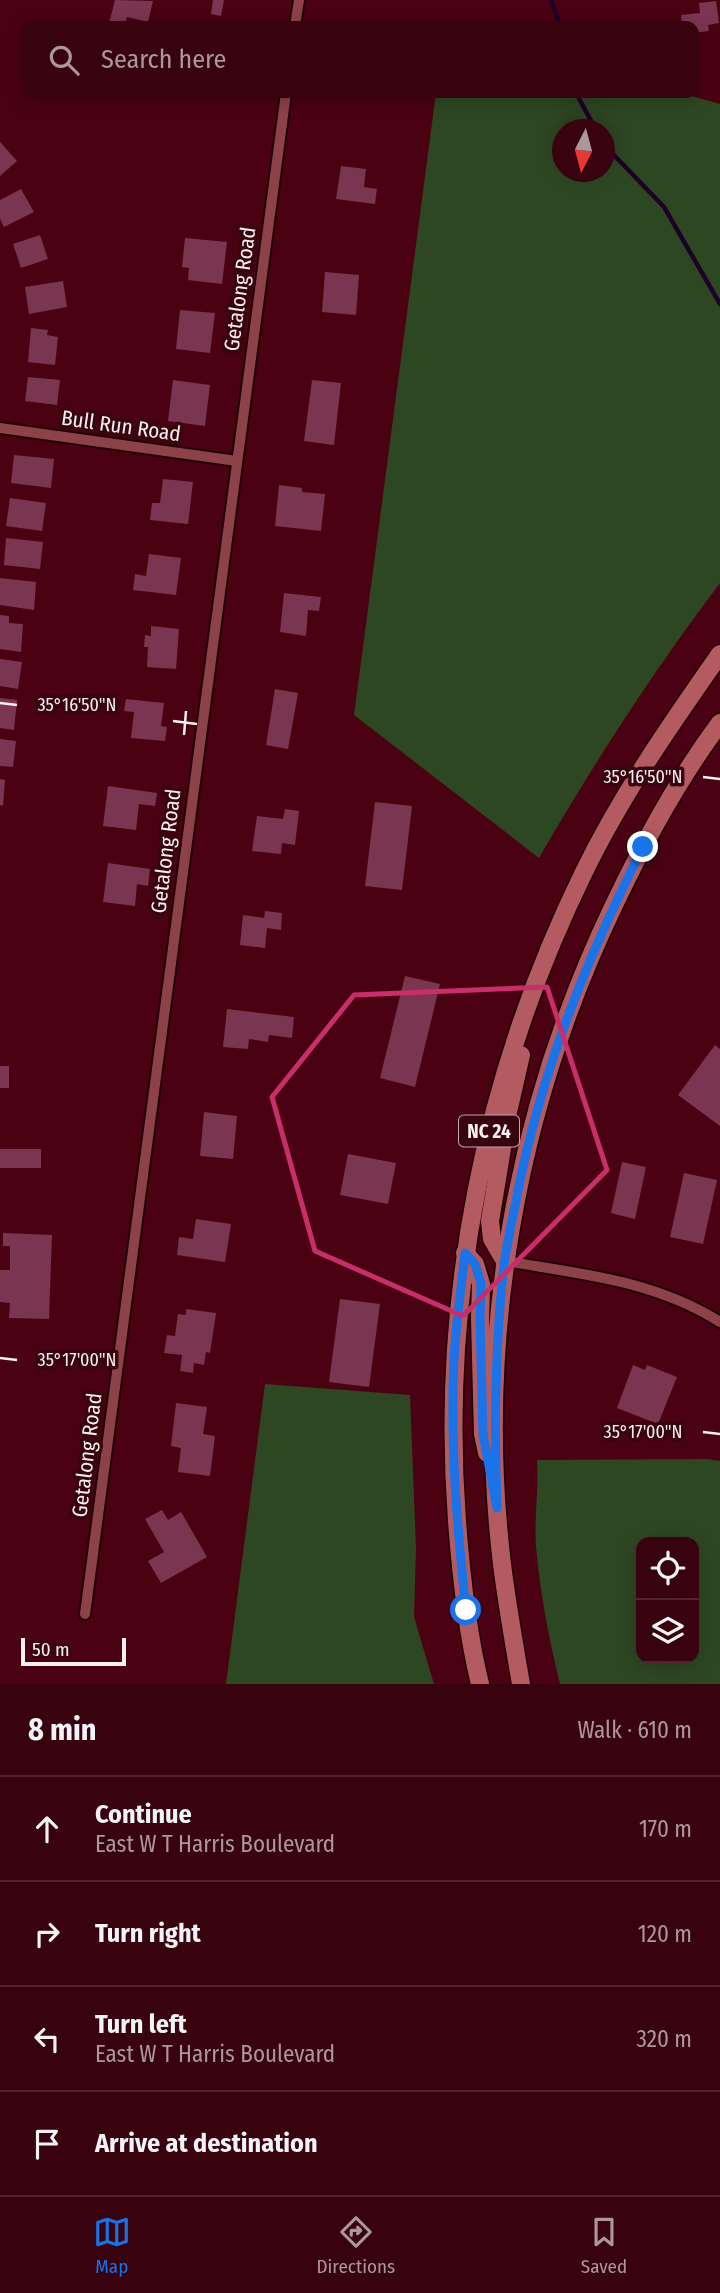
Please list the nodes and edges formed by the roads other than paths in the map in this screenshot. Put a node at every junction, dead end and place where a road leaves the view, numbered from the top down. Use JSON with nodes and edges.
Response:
{"nodes":[{"id":1,"x":299,"y":0,"type":"edge"},
{"id":2,"x":296,"y":21,"type":"edge"},
{"id":3,"x":285,"y":98,"type":"edge"},
{"id":4,"x":0,"y":428,"type":"edge"},
{"id":5,"x":237,"y":461,"type":"junction"},
{"id":6,"x":720,"y":653,"type":"edge"},
{"id":7,"x":720,"y":723,"type":"edge"},
{"id":8,"x":542,"y":966,"type":"junction"},
{"id":9,"x":465,"y":1253,"type":"junction"},
{"id":10,"x":505,"y":1261,"type":"junction"},
{"id":11,"x":720,"y":1322,"type":"edge"},
{"id":12,"x":497,"y":1508,"type":"junction"},
{"id":13,"x":85,"y":1614,"type":"dead end"},
{"id":14,"x":480,"y":1684,"type":"edge"},
{"id":15,"x":521,"y":1684,"type":"edge"}],
"edges":[{"from":1,"to":2,"type":"street"},
{"from":3,"to":5,"type":"street","name":"Getalong Road"},
{"from":4,"to":5,"type":"street","name":"Bull Run Road"},
{"from":5,"to":13,"type":"street","name":"Getalong Road"},
{"from":6,"to":8,"type":"main road","number":"NC 24"},
{"from":7,"to":10,"type":"main road","number":"NC 24"},
{"from":8,"to":9,"type":"main road","number":"NC 24"},
{"from":8,"to":10,"type":"main road"},
{"from":9,"to":12,"type":"main road"},
{"from":9,"to":14,"type":"main road","number":"NC 24"},
{"from":10,"to":11,"type":"street"},
{"from":10,"to":12,"type":"main road","number":"NC 24"},
{"from":12,"to":15,"type":"main road","number":"NC 24"}]}
